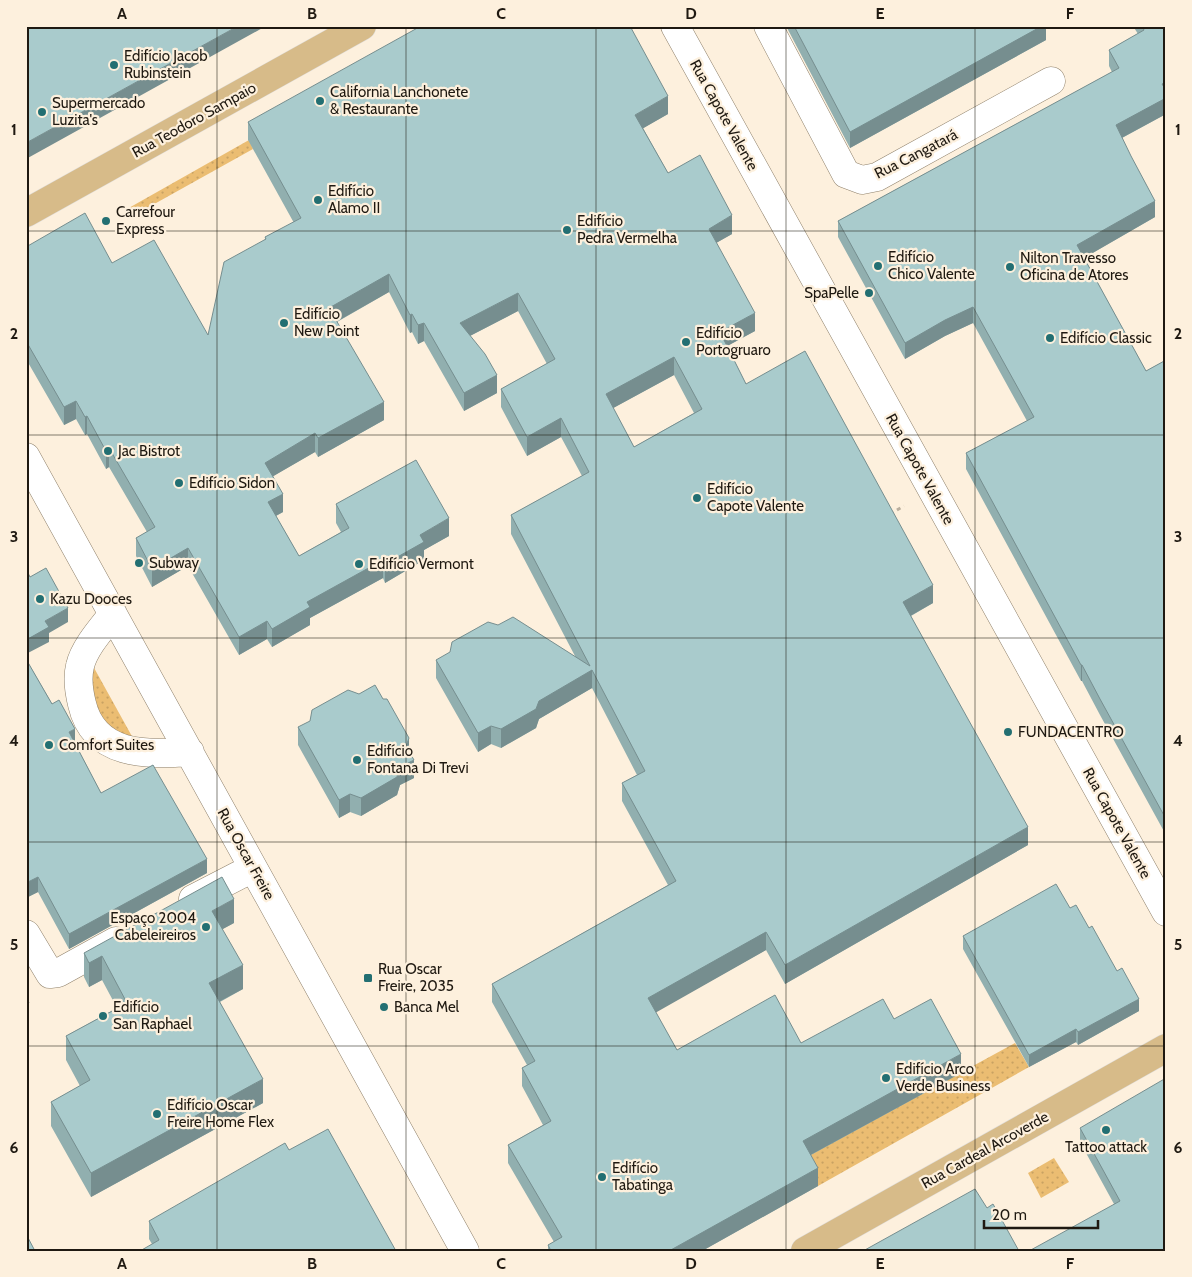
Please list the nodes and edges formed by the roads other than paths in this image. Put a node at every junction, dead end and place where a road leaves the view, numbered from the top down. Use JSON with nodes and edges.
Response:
{"nodes":[{"id":1,"x":362,"y":26,"type":"edge"},
{"id":2,"x":768,"y":26,"type":"edge"},
{"id":3,"x":683,"y":29,"type":"edge"},
{"id":4,"x":1051,"y":81,"type":"dead end"},
{"id":5,"x":26,"y":213,"type":"edge"},
{"id":6,"x":26,"y":457,"type":"edge"},
{"id":7,"x":113,"y":614,"type":"junction"},
{"id":8,"x":190,"y":752,"type":"junction"},
{"id":9,"x":253,"y":868,"type":"junction"},
{"id":10,"x":171,"y":911,"type":"edge"},
{"id":11,"x":1166,"y":912,"type":"edge"},
{"id":12,"x":136,"y":930,"type":"edge"},
{"id":13,"x":26,"y":934,"type":"edge"},
{"id":14,"x":1166,"y":1048,"type":"edge"},
{"id":15,"x":465,"y":1251,"type":"edge"},
{"id":16,"x":805,"y":1251,"type":"edge"}],
"edges":[{"from":1,"to":5,"type":"main road","name":"Rua Teodoro Sampaio"},
{"from":2,"to":4,"type":"street","name":"Rua Cangatará"},
{"from":3,"to":11,"type":"street","name":"Rua Capote Valente"},
{"from":6,"to":7,"type":"street","name":"Rua Oscar Freire"},
{"from":7,"to":8,"type":"street","name":"Rua Oscar Freire"},
{"from":7,"to":8,"type":"street"},
{"from":8,"to":9,"type":"street","name":"Rua Oscar Freire"},
{"from":9,"to":10,"type":"street"},
{"from":9,"to":15,"type":"street","name":"Rua Oscar Freire"},
{"from":12,"to":13,"type":"street"},
{"from":14,"to":16,"type":"main road","name":"Rua Cardeal Arcoverde"}]}
